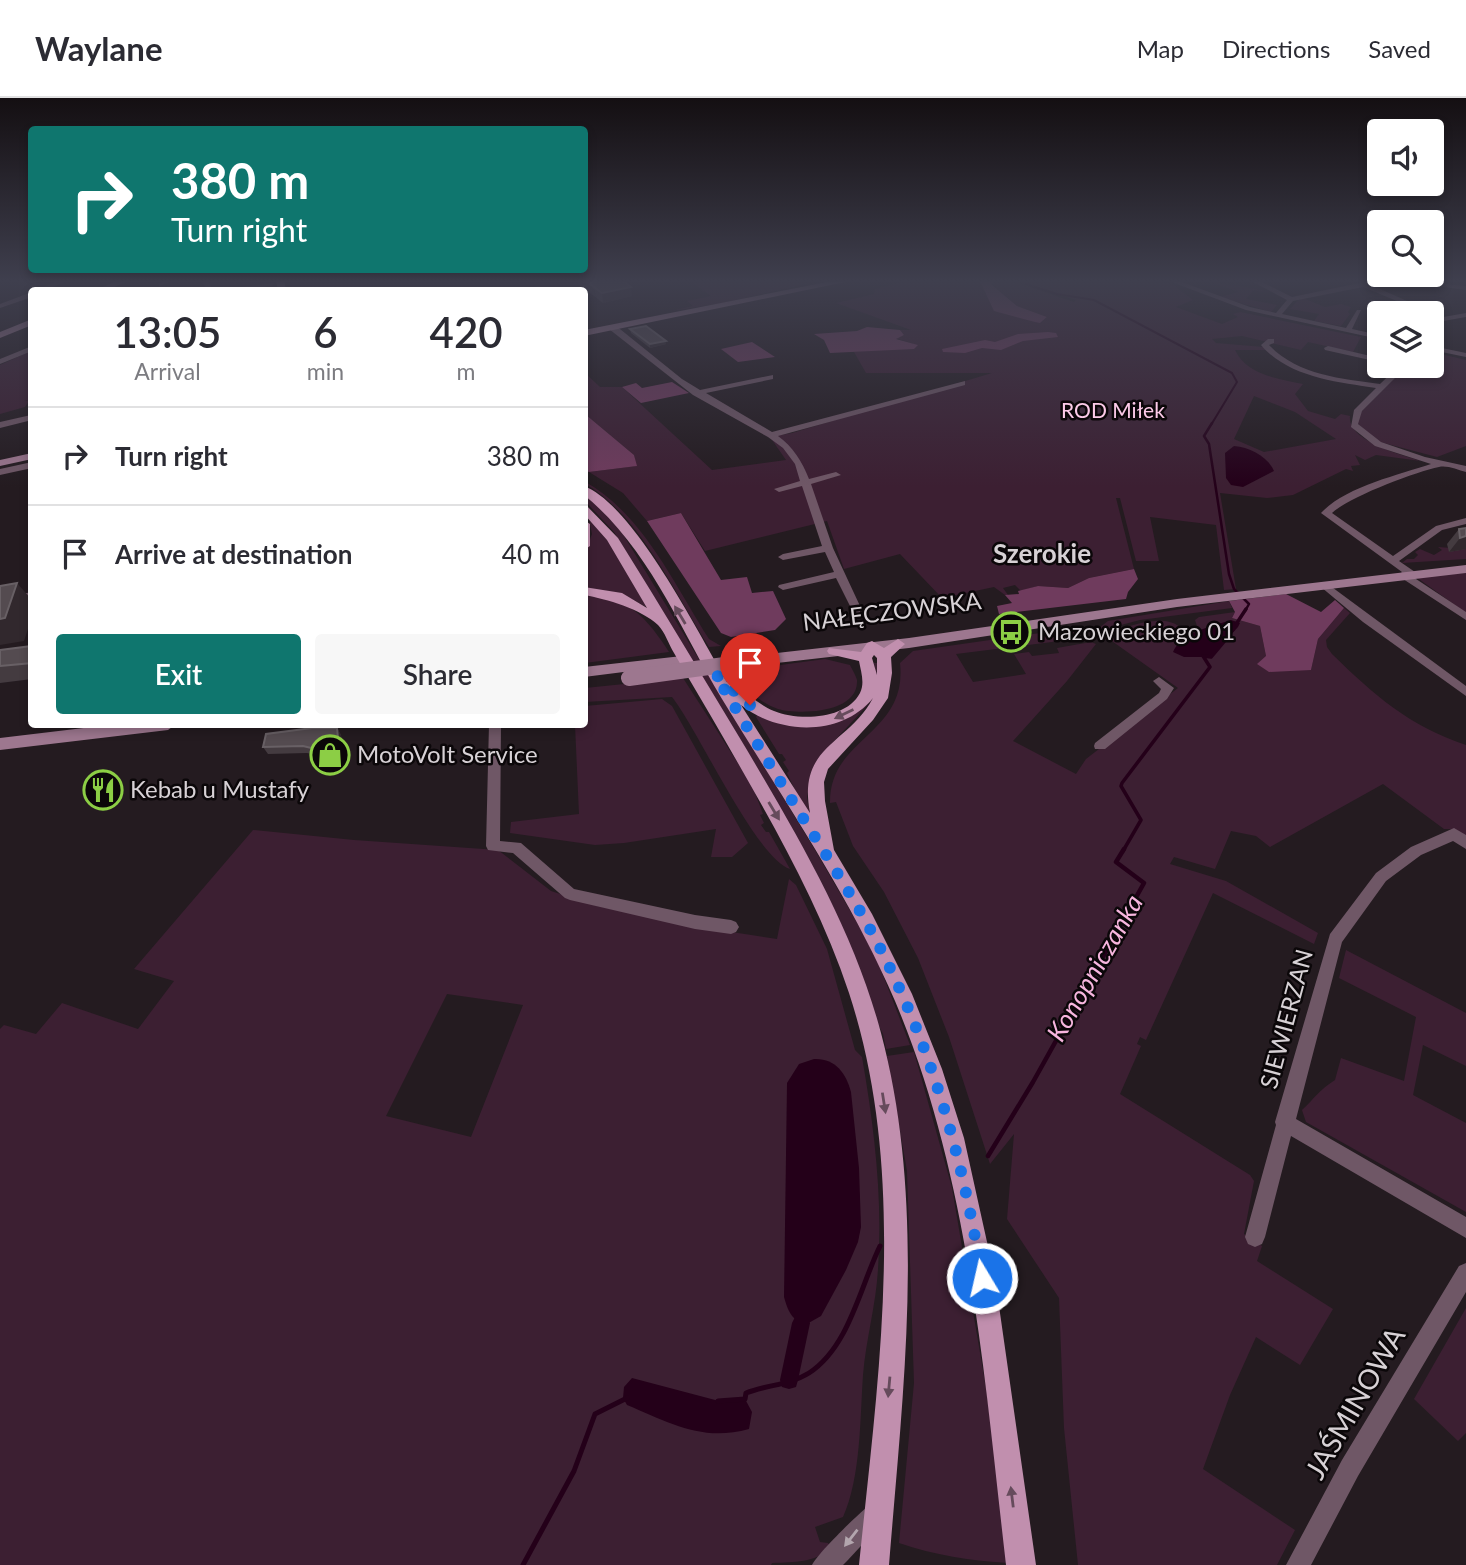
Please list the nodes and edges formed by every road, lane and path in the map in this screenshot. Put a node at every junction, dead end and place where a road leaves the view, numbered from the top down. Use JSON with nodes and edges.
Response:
{"nodes":[{"id":1,"x":641,"y":349,"type":"edge"},
{"id":2,"x":1268,"y":349,"type":"edge"},
{"id":3,"x":1334,"y":349,"type":"edge"},
{"id":4,"x":28,"y":350,"type":"edge"},
{"id":5,"x":1444,"y":350,"type":"edge"},
{"id":6,"x":1466,"y":355,"type":"edge"},
{"id":7,"x":1367,"y":357,"type":"edge"},
{"id":8,"x":0,"y":362,"type":"edge"},
{"id":9,"x":760,"y":368,"type":"dead end"},
{"id":10,"x":1392,"y":378,"type":"edge"},
{"id":11,"x":962,"y":383,"type":"dead end"},
{"id":12,"x":1383,"y":387,"type":"junction"},
{"id":13,"x":696,"y":393,"type":"junction"},
{"id":14,"x":28,"y":419,"type":"edge"},
{"id":15,"x":0,"y":425,"type":"edge"},
{"id":16,"x":771,"y":435,"type":"junction"},
{"id":17,"x":28,"y":457,"type":"edge"},
{"id":18,"x":0,"y":463,"type":"edge"},
{"id":19,"x":1442,"y":463,"type":"junction"},
{"id":20,"x":28,"y":467,"type":"edge"},
{"id":21,"x":1466,"y":469,"type":"edge"},
{"id":22,"x":0,"y":472,"type":"edge"},
{"id":23,"x":836,"y":475,"type":"dead end"},
{"id":24,"x":806,"y":482,"type":"junction"},
{"id":25,"x":779,"y":489,"type":"dead end"},
{"id":26,"x":588,"y":492,"type":"edge"},
{"id":27,"x":588,"y":510,"type":"edge"},
{"id":28,"x":1466,"y":521,"type":"edge"},
{"id":29,"x":828,"y":548,"type":"junction"},
{"id":30,"x":783,"y":558,"type":"dead end"},
{"id":31,"x":1392,"y":560,"type":"junction"},
{"id":32,"x":1466,"y":569,"type":"edge"},
{"id":33,"x":838,"y":574,"type":"junction"},
{"id":34,"x":1407,"y":575,"type":"junction"},
{"id":35,"x":1325,"y":584,"type":"junction"},
{"id":36,"x":783,"y":587,"type":"dead end"},
{"id":37,"x":588,"y":591,"type":"edge"},
{"id":38,"x":28,"y":596,"type":"edge"},
{"id":39,"x":0,"y":601,"type":"edge"},
{"id":40,"x":1080,"y":615,"type":"junction"},
{"id":41,"x":856,"y":616,"type":"dead end"},
{"id":42,"x":1466,"y":617,"type":"edge"},
{"id":43,"x":664,"y":624,"type":"junction"},
{"id":44,"x":873,"y":650,"type":"junction"},
{"id":45,"x":765,"y":655,"type":"junction"},
{"id":46,"x":588,"y":672,"type":"edge"},
{"id":47,"x":627,"y":673,"type":"junction"},
{"id":48,"x":715,"y":674,"type":"junction"},
{"id":49,"x":588,"y":681,"type":"edge"},
{"id":50,"x":1159,"y":681,"type":"dead end"},
{"id":51,"x":1466,"y":692,"type":"edge"},
{"id":52,"x":128,"y":728,"type":"edge"},
{"id":53,"x":495,"y":728,"type":"edge"},
{"id":54,"x":0,"y":744,"type":"edge"},
{"id":55,"x":1100,"y":746,"type":"dead end"},
{"id":56,"x":1466,"y":843,"type":"edge"},
{"id":57,"x":826,"y":855,"type":"junction"},
{"id":58,"x":731,"y":927,"type":"dead end"},
{"id":59,"x":1284,"y":1122,"type":"junction"},
{"id":60,"x":1466,"y":1228,"type":"edge"},
{"id":61,"x":1255,"y":1237,"type":"dead end"},
{"id":62,"x":1466,"y":1273,"type":"edge"},
{"id":63,"x":878,"y":1511,"type":"junction"},
{"id":64,"x":824,"y":1565,"type":"edge"},
{"id":65,"x":874,"y":1565,"type":"edge"},
{"id":66,"x":1021,"y":1565,"type":"edge"},
{"id":67,"x":1298,"y":1565,"type":"edge"}],
"edges":[{"from":1,"to":13,"type":"street"},
{"from":2,"to":12,"type":"street"},
{"from":3,"to":7,"type":"street"},
{"from":4,"to":8,"type":"street"},
{"from":5,"to":6,"type":"street"},
{"from":9,"to":13,"type":"street"},
{"from":10,"to":12,"type":"street"},
{"from":11,"to":16,"type":"street"},
{"from":12,"to":19,"type":"street"},
{"from":13,"to":16,"type":"street"},
{"from":14,"to":15,"type":"street"},
{"from":16,"to":24,"type":"street"},
{"from":17,"to":18,"type":"main road"},
{"from":19,"to":21,"type":"street"},
{"from":19,"to":31,"type":"street"},
{"from":20,"to":22,"type":"street"},
{"from":23,"to":24,"type":"street"},
{"from":24,"to":25,"type":"street"},
{"from":24,"to":29,"type":"street"},
{"from":48,"to":26,"type":"main road","one_way":true},
{"from":27,"to":43,"type":"main road"},
{"from":28,"to":31,"type":"street"},
{"from":29,"to":30,"type":"street"},
{"from":29,"to":33,"type":"street"},
{"from":31,"to":34,"type":"street"},
{"from":32,"to":34,"type":"main road","name":"NAŁĘCZOWSKA"},
{"from":33,"to":36,"type":"street"},
{"from":33,"to":41,"type":"street"},
{"from":34,"to":35,"type":"main road","name":"NAŁĘCZOWSKA"},
{"from":34,"to":42,"type":"street"},
{"from":35,"to":40,"type":"main road","name":"NAŁĘCZOWSKA"},
{"from":35,"to":51,"type":"street"},
{"from":37,"to":43,"type":"main road"},
{"from":38,"to":39,"type":"street"},
{"from":40,"to":44,"type":"main road","name":"NAŁĘCZOWSKA"},
{"from":40,"to":44,"type":"main road","name":"NAŁĘCZOWSKA"},
{"from":43,"to":63,"type":"main road","one_way":true},
{"from":44,"to":45,"type":"main road","name":"NAŁĘCZOWSKA"},
{"from":44,"to":45,"type":"main road","name":"NAŁĘCZOWSKA"},
{"from":44,"to":48,"type":"main road","one_way":true},
{"from":44,"to":57,"type":"main road"},
{"from":45,"to":47,"type":"main road","name":"NAŁĘCZOWSKA","bridge":true},
{"from":46,"to":47,"type":"main road","name":"NAŁĘCZOWSKA"},
{"from":47,"to":49,"type":"main road","name":"NAŁĘCZOWSKA"},
{"from":48,"to":57,"type":"main road"},
{"from":50,"to":55,"type":"street"},
{"from":52,"to":54,"type":"main road"},
{"from":53,"to":58,"type":"street"},
{"from":56,"to":59,"type":"street","name":"SIEWIERZAN"},
{"from":66,"to":57,"type":"main road","one_way":true},
{"from":59,"to":60,"type":"street","name":"SIEWIERZAN"},
{"from":59,"to":61,"type":"street","name":"SIEWIERZAN"},
{"from":62,"to":67,"type":"street","name":"JAŚMINOWA"},
{"from":63,"to":64,"type":"street","one_way":true},
{"from":63,"to":65,"type":"main road"}]}
